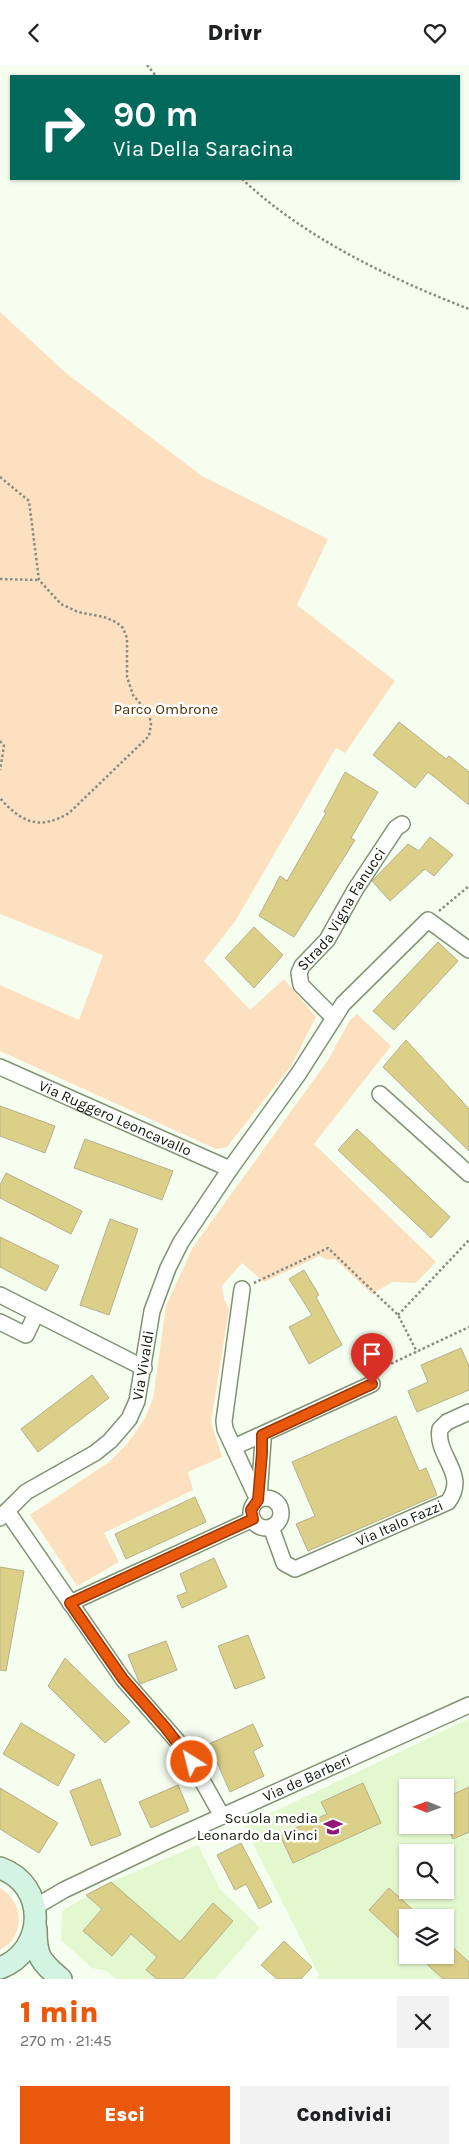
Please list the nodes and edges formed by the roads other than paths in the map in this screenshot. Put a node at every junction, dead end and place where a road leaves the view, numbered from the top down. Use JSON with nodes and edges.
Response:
{"nodes":[{"id":1,"x":402,"y":823,"type":"dead end"},
{"id":2,"x":469,"y":950,"type":"edge"},
{"id":3,"x":334,"y":1018,"type":"junction"},
{"id":4,"x":0,"y":1067,"type":"edge"},
{"id":5,"x":380,"y":1094,"type":"dead end"},
{"id":6,"x":230,"y":1169,"type":"junction"},
{"id":7,"x":469,"y":1174,"type":"edge"},
{"id":8,"x":242,"y":1289,"type":"road end"},
{"id":9,"x":0,"y":1295,"type":"edge"},
{"id":10,"x":36,"y":1314,"type":"junction"},
{"id":11,"x":0,"y":1322,"type":"edge"},
{"id":12,"x":144,"y":1368,"type":"junction"},
{"id":13,"x":372,"y":1384,"type":"road end"},
{"id":14,"x":469,"y":1412,"type":"edge"},
{"id":15,"x":262,"y":1435,"type":"junction"},
{"id":16,"x":234,"y":1447,"type":"junction"},
{"id":17,"x":258,"y":1500,"type":"junction"},
{"id":18,"x":3,"y":1514,"type":"edge"},
{"id":19,"x":253,"y":1519,"type":"junction"},
{"id":20,"x":271,"y":1527,"type":"junction"},
{"id":21,"x":70,"y":1603,"type":"junction"},
{"id":22,"x":469,"y":1705,"type":"edge"},
{"id":23,"x":222,"y":1816,"type":"junction"},
{"id":24,"x":0,"y":1868,"type":"edge"},
{"id":25,"x":36,"y":1917,"type":"junction"},
{"id":26,"x":0,"y":1968,"type":"edge"},
{"id":27,"x":61,"y":1979,"type":"edge"}],
"edges":[{"from":1,"to":3,"type":"street","name":"Strada Vigna Fanucci"},
{"from":2,"to":3,"type":"street"},
{"from":3,"to":6,"type":"street"},
{"from":4,"to":6,"type":"street","name":"Via Ruggero Leoncavallo"},
{"from":5,"to":7,"type":"street"},
{"from":6,"to":12,"type":"street","name":"Via Vivaldi"},
{"from":8,"to":16,"type":"street"},
{"from":9,"to":10,"type":"street"},
{"from":10,"to":11,"type":"street"},
{"from":10,"to":12,"type":"street"},
{"from":12,"to":18,"type":"street","name":"Via Vivaldi"},
{"from":13,"to":15,"type":"street"},
{"from":14,"to":20,"type":"street","name":"Via Italo Fazzi"},
{"from":15,"to":16,"type":"street"},
{"from":15,"to":17,"type":"street"},
{"from":16,"to":17,"type":"street"},
{"from":17,"to":19,"type":"street"},
{"from":17,"to":20,"type":"street"},
{"from":18,"to":21,"type":"street"},
{"from":19,"to":20,"type":"street"},
{"from":19,"to":21,"type":"street"},
{"from":21,"to":23,"type":"street"},
{"from":22,"to":23,"type":"street","name":"Via de Barberi"},
{"from":23,"to":25,"type":"street","name":"Via de Barberi"},
{"from":24,"to":25,"type":"main road"},
{"from":25,"to":26,"type":"main road"},
{"from":25,"to":27,"type":"main road"}]}
